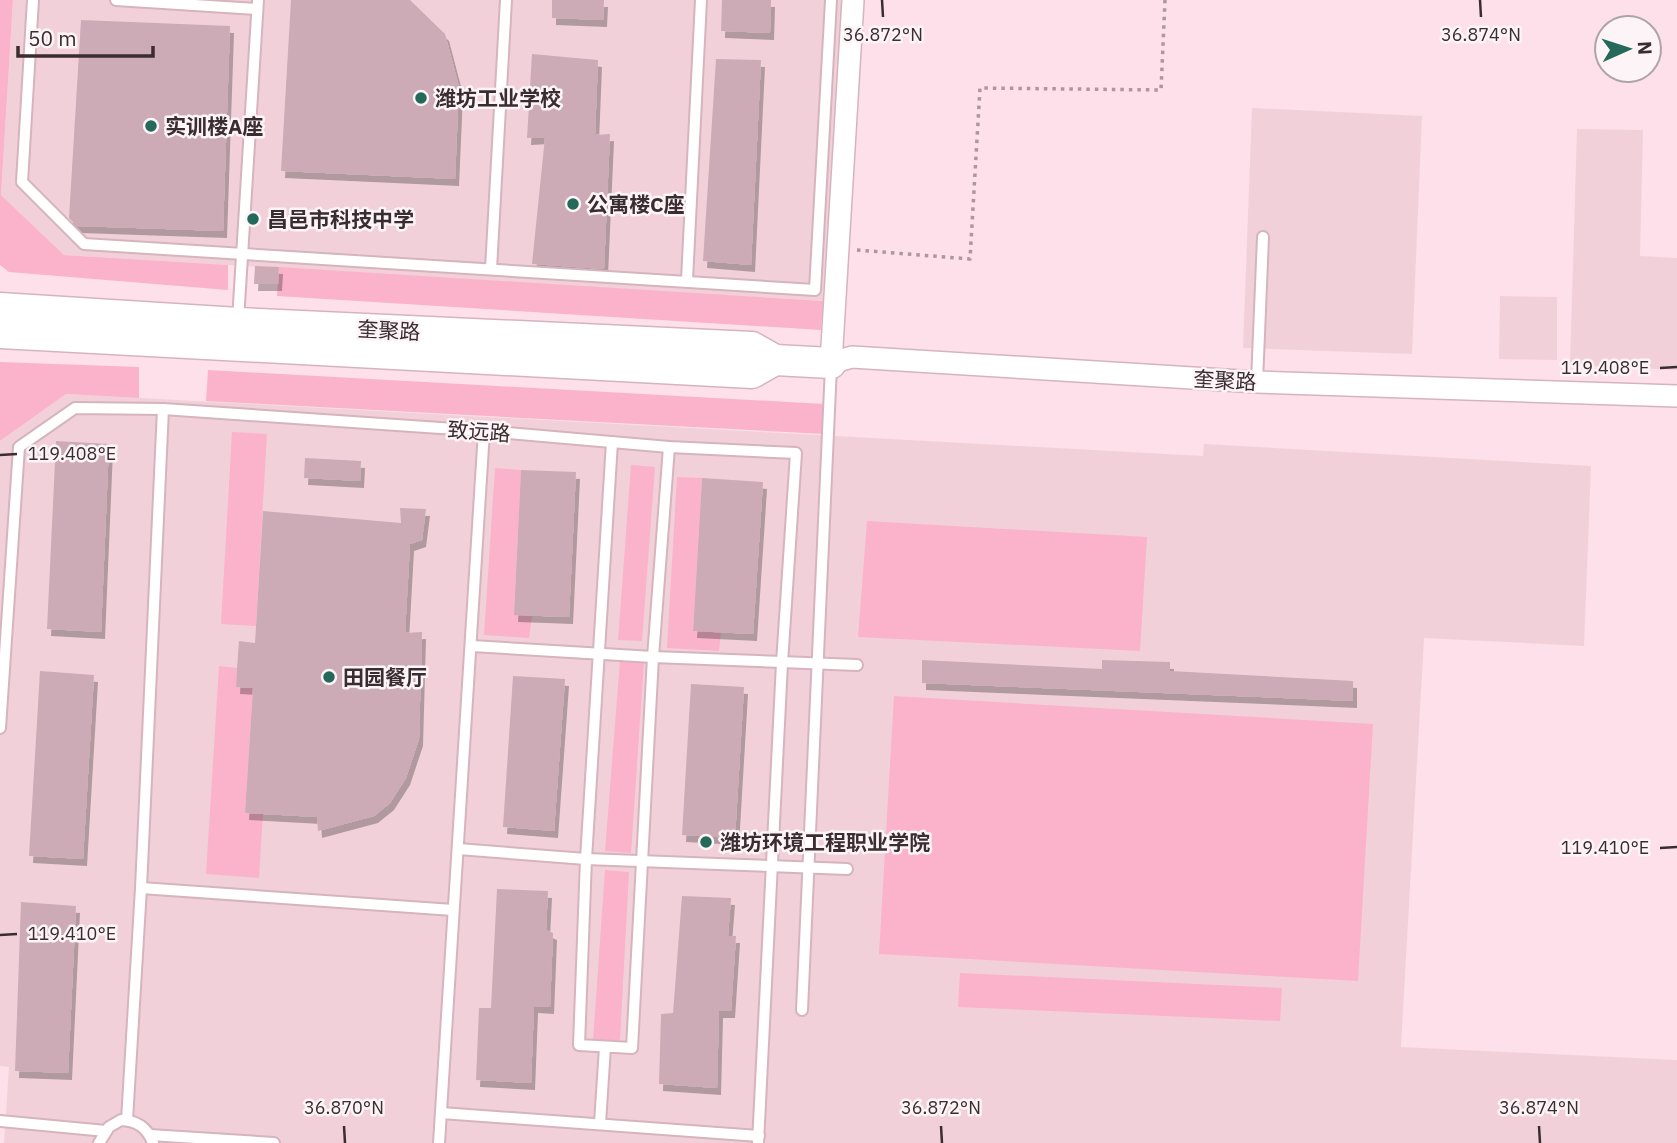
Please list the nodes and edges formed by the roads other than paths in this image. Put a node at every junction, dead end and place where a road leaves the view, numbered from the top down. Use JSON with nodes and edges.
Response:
{"nodes":[{"id":1,"x":33,"y":0,"type":"edge"},
{"id":2,"x":116,"y":0,"type":"edge"},
{"id":3,"x":506,"y":0,"type":"edge"},
{"id":4,"x":701,"y":0,"type":"edge"},
{"id":5,"x":831,"y":0,"type":"edge"},
{"id":6,"x":853,"y":0,"type":"edge"},
{"id":7,"x":258,"y":5,"type":"edge"},
{"id":8,"x":1264,"y":237,"type":"dead end"},
{"id":9,"x":243,"y":252,"type":"junction"},
{"id":10,"x":491,"y":269,"type":"junction"},
{"id":11,"x":687,"y":280,"type":"junction"},
{"id":12,"x":0,"y":308,"type":"edge"},
{"id":13,"x":238,"y":323,"type":"junction"},
{"id":14,"x":0,"y":333,"type":"edge"},
{"id":15,"x":775,"y":360,"type":"junction"},
{"id":16,"x":831,"y":363,"type":"junction"},
{"id":17,"x":1257,"y":382,"type":"junction"},
{"id":18,"x":1677,"y":396,"type":"edge"},
{"id":19,"x":163,"y":409,"type":"junction"},
{"id":20,"x":484,"y":431,"type":"junction"},
{"id":21,"x":612,"y":442,"type":"junction"},
{"id":22,"x":669,"y":447,"type":"junction"},
{"id":23,"x":472,"y":646,"type":"junction"},
{"id":24,"x":600,"y":653,"type":"junction"},
{"id":25,"x":653,"y":657,"type":"junction"},
{"id":26,"x":782,"y":663,"type":"junction"},
{"id":27,"x":817,"y":664,"type":"junction"},
{"id":28,"x":857,"y":666,"type":"dead end"},
{"id":29,"x":0,"y":727,"type":"edge"},
{"id":30,"x":458,"y":849,"type":"junction"},
{"id":31,"x":586,"y":859,"type":"junction"},
{"id":32,"x":642,"y":861,"type":"junction"},
{"id":33,"x":771,"y":866,"type":"junction"},
{"id":34,"x":807,"y":868,"type":"junction"},
{"id":35,"x":847,"y":869,"type":"dead end"},
{"id":36,"x":141,"y":888,"type":"junction"},
{"id":37,"x":453,"y":910,"type":"junction"},
{"id":38,"x":802,"y":1010,"type":"dead end"},
{"id":39,"x":605,"y":1047,"type":"junction"},
{"id":40,"x":441,"y":1113,"type":"junction"},
{"id":41,"x":127,"y":1120,"type":"junction"},
{"id":42,"x":0,"y":1121,"type":"edge"},
{"id":43,"x":600,"y":1123,"type":"junction"},
{"id":44,"x":106,"y":1131,"type":"junction"},
{"id":45,"x":152,"y":1139,"type":"edge"},
{"id":46,"x":758,"y":1139,"type":"edge"},
{"id":47,"x":99,"y":1143,"type":"edge"},
{"id":48,"x":274,"y":1143,"type":"edge"},
{"id":49,"x":439,"y":1143,"type":"edge"}],
"edges":[{"from":1,"to":9,"type":"lane"},
{"from":2,"to":7,"type":"lane"},
{"from":3,"to":10,"type":"lane"},
{"from":4,"to":11,"type":"lane"},
{"from":5,"to":11,"type":"lane"},
{"from":6,"to":16,"type":"street"},
{"from":7,"to":9,"type":"lane"},
{"from":8,"to":17,"type":"lane"},
{"from":9,"to":10,"type":"lane"},
{"from":9,"to":13,"type":"lane"},
{"from":10,"to":11,"type":"lane"},
{"from":12,"to":13,"type":"street","name":"奎聚路"},
{"from":13,"to":15,"type":"street","name":"奎聚路"},
{"from":14,"to":15,"type":"street","name":"奎聚路"},
{"from":15,"to":16,"type":"street","name":"奎聚路"},
{"from":16,"to":17,"type":"street","name":"奎聚路"},
{"from":16,"to":27,"type":"lane"},
{"from":17,"to":18,"type":"street","name":"奎聚路"},
{"from":19,"to":20,"type":"lane","name":"致远路"},
{"from":19,"to":29,"type":"lane","name":"致远路"},
{"from":19,"to":36,"type":"lane"},
{"from":20,"to":21,"type":"lane","name":"致远路"},
{"from":20,"to":23,"type":"lane"},
{"from":21,"to":22,"type":"lane","name":"致远路"},
{"from":21,"to":24,"type":"lane"},
{"from":22,"to":25,"type":"lane"},
{"from":22,"to":26,"type":"lane","name":"致远路"},
{"from":23,"to":24,"type":"lane"},
{"from":23,"to":30,"type":"lane"},
{"from":24,"to":25,"type":"lane"},
{"from":24,"to":31,"type":"lane"},
{"from":25,"to":26,"type":"lane"},
{"from":25,"to":32,"type":"lane"},
{"from":26,"to":27,"type":"lane"},
{"from":26,"to":33,"type":"lane"},
{"from":27,"to":28,"type":"lane"},
{"from":27,"to":34,"type":"lane"},
{"from":30,"to":31,"type":"lane"},
{"from":30,"to":37,"type":"lane"},
{"from":31,"to":32,"type":"lane"},
{"from":31,"to":39,"type":"lane"},
{"from":32,"to":33,"type":"lane"},
{"from":32,"to":39,"type":"lane"},
{"from":33,"to":34,"type":"lane"},
{"from":33,"to":46,"type":"lane"},
{"from":34,"to":35,"type":"lane"},
{"from":34,"to":38,"type":"lane"},
{"from":36,"to":37,"type":"lane"},
{"from":36,"to":41,"type":"lane"},
{"from":37,"to":40,"type":"lane"},
{"from":39,"to":43,"type":"lane"},
{"from":40,"to":43,"type":"lane"},
{"from":40,"to":49,"type":"lane"},
{"from":41,"to":44,"type":"lane"},
{"from":41,"to":45,"type":"lane"},
{"from":42,"to":44,"type":"lane"},
{"from":43,"to":46,"type":"lane"},
{"from":44,"to":47,"type":"lane"},
{"from":45,"to":48,"type":"lane"}]}
